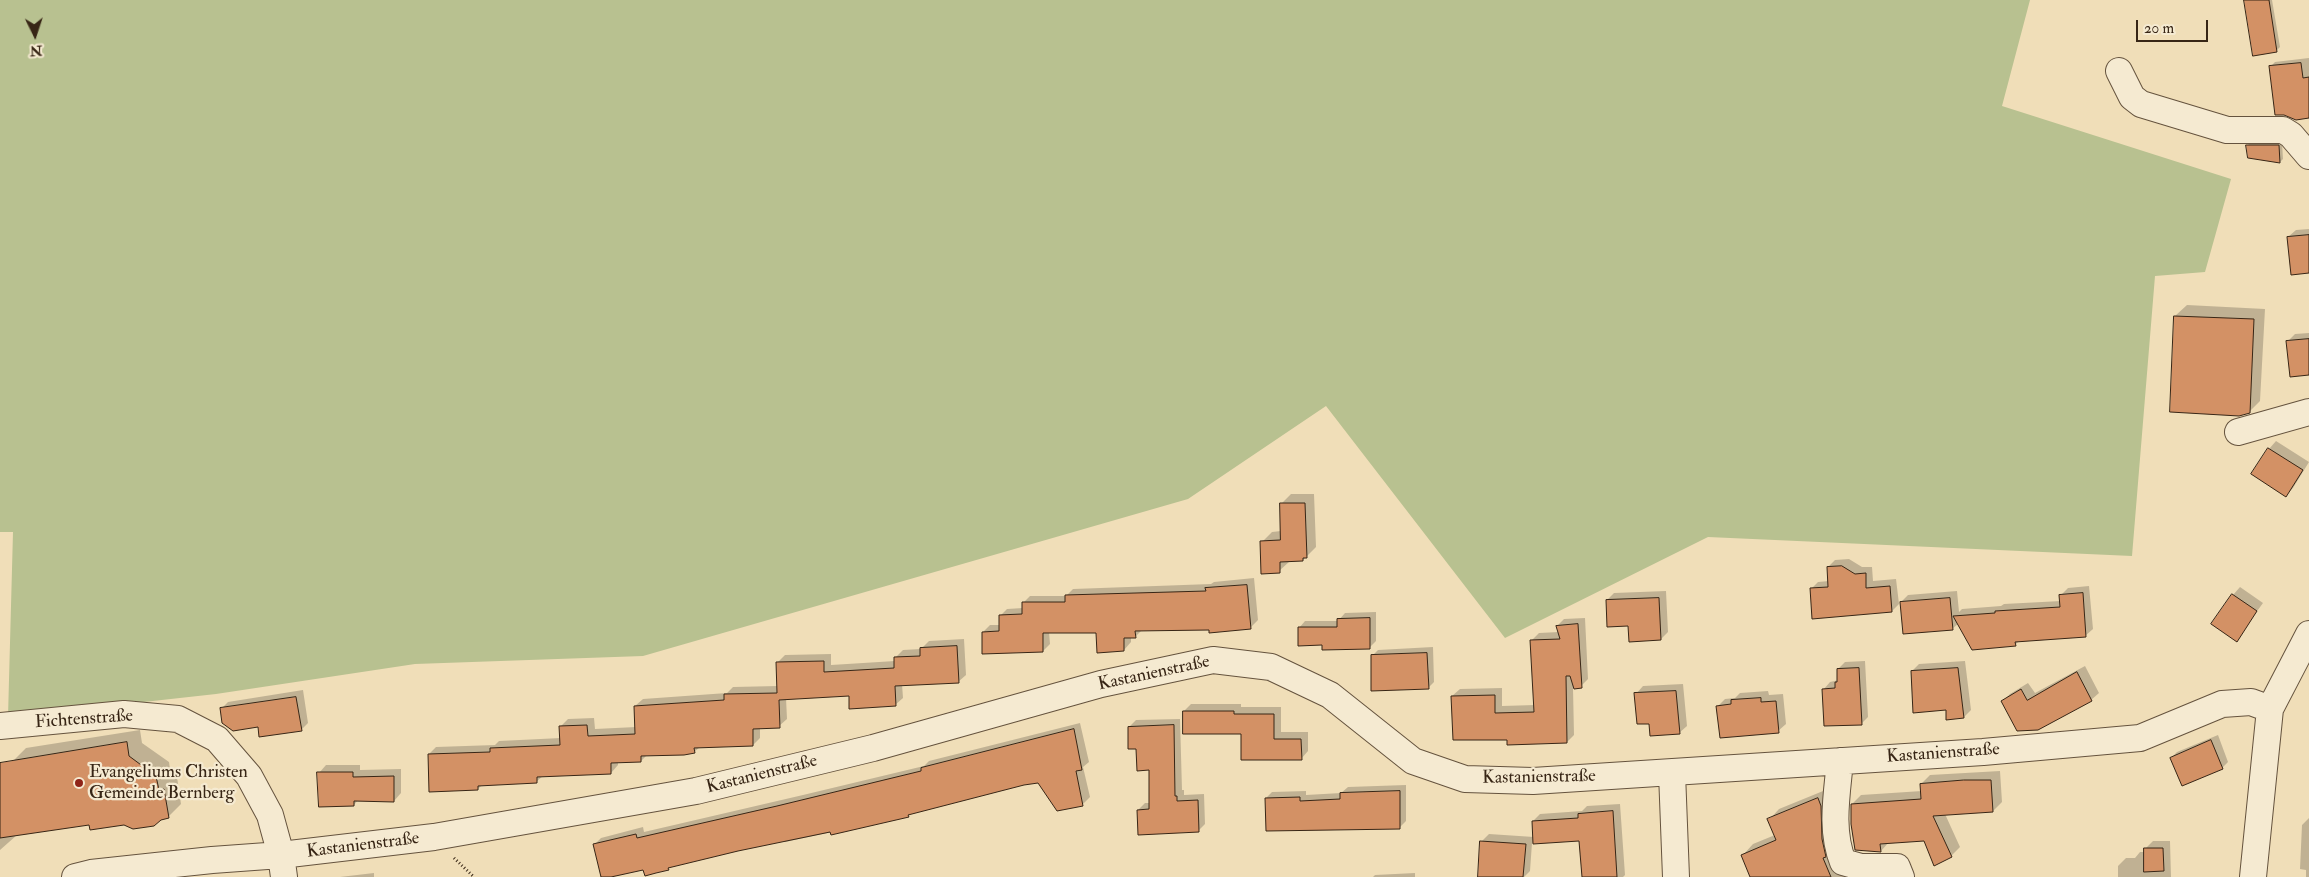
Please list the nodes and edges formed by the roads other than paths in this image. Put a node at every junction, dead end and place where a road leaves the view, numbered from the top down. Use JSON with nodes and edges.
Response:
{"nodes":[{"id":1,"x":2120,"y":71,"type":"dead end"},
{"id":2,"x":2308,"y":155,"type":"edge"},
{"id":3,"x":2309,"y":412,"type":"edge"},
{"id":4,"x":2238,"y":432,"type":"dead end"},
{"id":5,"x":2309,"y":634,"type":"edge"},
{"id":6,"x":2270,"y":709,"type":"junction"},
{"id":7,"x":0,"y":726,"type":"edge"},
{"id":8,"x":1840,"y":761,"type":"junction"},
{"id":9,"x":1672,"y":772,"type":"junction"},
{"id":10,"x":282,"y":866,"type":"edge"},
{"id":11,"x":74,"y":877,"type":"edge"},
{"id":12,"x":1676,"y":877,"type":"edge"},
{"id":13,"x":1901,"y":877,"type":"edge"},
{"id":14,"x":2253,"y":877,"type":"edge"}],
"edges":[{"from":1,"to":2,"type":"street"},
{"from":3,"to":4,"type":"street"},
{"from":5,"to":6,"type":"street"},
{"from":6,"to":8,"type":"street","name":"Kastanienstraße"},
{"from":6,"to":14,"type":"street"},
{"from":7,"to":10,"type":"street","name":"Fichtenstraße"},
{"from":8,"to":9,"type":"street","name":"Kastanienstraße"},
{"from":8,"to":13,"type":"street"},
{"from":9,"to":10,"type":"street","name":"Kastanienstraße"},
{"from":9,"to":12,"type":"street"},
{"from":10,"to":11,"type":"street","name":"Kastanienstraße"}]}
